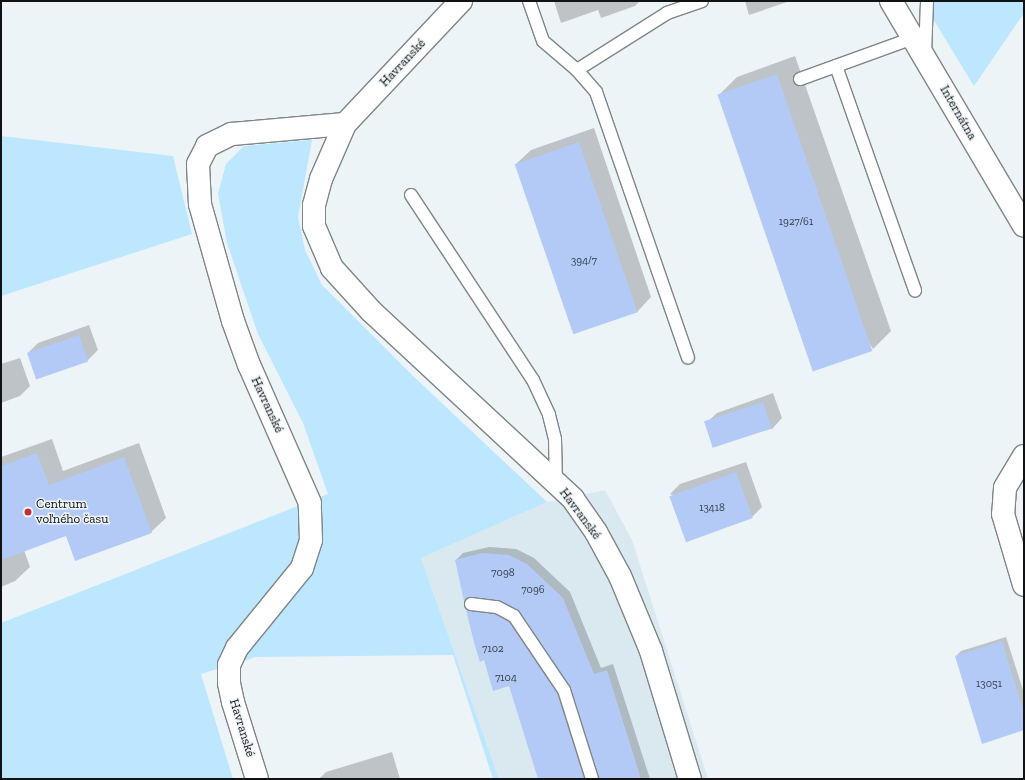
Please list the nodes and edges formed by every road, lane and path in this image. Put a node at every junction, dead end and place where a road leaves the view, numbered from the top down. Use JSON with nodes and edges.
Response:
{"nodes":[{"id":1,"x":461,"y":1,"type":"edge"},
{"id":2,"x":529,"y":1,"type":"edge"},
{"id":3,"x":702,"y":1,"type":"edge"},
{"id":4,"x":891,"y":1,"type":"edge"},
{"id":5,"x":927,"y":1,"type":"edge"},
{"id":6,"x":913,"y":38,"type":"junction"},
{"id":7,"x":925,"y":58,"type":"junction"},
{"id":8,"x":836,"y":66,"type":"junction"},
{"id":9,"x":577,"y":70,"type":"junction"},
{"id":10,"x":800,"y":79,"type":"dead end"},
{"id":11,"x":346,"y":124,"type":"junction"},
{"id":12,"x":411,"y":195,"type":"dead end"},
{"id":13,"x":1021,"y":215,"type":"edge"},
{"id":14,"x":915,"y":290,"type":"dead end"},
{"id":15,"x":688,"y":358,"type":"dead end"},
{"id":16,"x":1024,"y":456,"type":"edge"},
{"id":17,"x":556,"y":483,"type":"junction"},
{"id":18,"x":1024,"y":585,"type":"edge"},
{"id":19,"x":471,"y":604,"type":"dead end"},
{"id":20,"x":257,"y":779,"type":"edge"},
{"id":21,"x":592,"y":779,"type":"edge"},
{"id":22,"x":690,"y":779,"type":"edge"}],
"edges":[{"from":1,"to":11,"type":"street","name":"Havranské"},
{"from":2,"to":9,"type":"lane"},
{"from":3,"to":9,"type":"lane"},
{"from":4,"to":6,"type":"street","name":"Internátna"},
{"from":5,"to":7,"type":"lane"},
{"from":6,"to":7,"type":"street","name":"Internátna"},
{"from":6,"to":8,"type":"lane"},
{"from":7,"to":13,"type":"street","name":"Internátna"},
{"from":8,"to":10,"type":"lane"},
{"from":8,"to":14,"type":"lane"},
{"from":9,"to":15,"type":"lane"},
{"from":11,"to":17,"type":"street","name":"Havranské"},
{"from":11,"to":20,"type":"street","name":"Havranské"},
{"from":12,"to":17,"type":"lane"},
{"from":16,"to":18,"type":"street"},
{"from":17,"to":22,"type":"street","name":"Havranské"},
{"from":19,"to":21,"type":"lane"}]}
